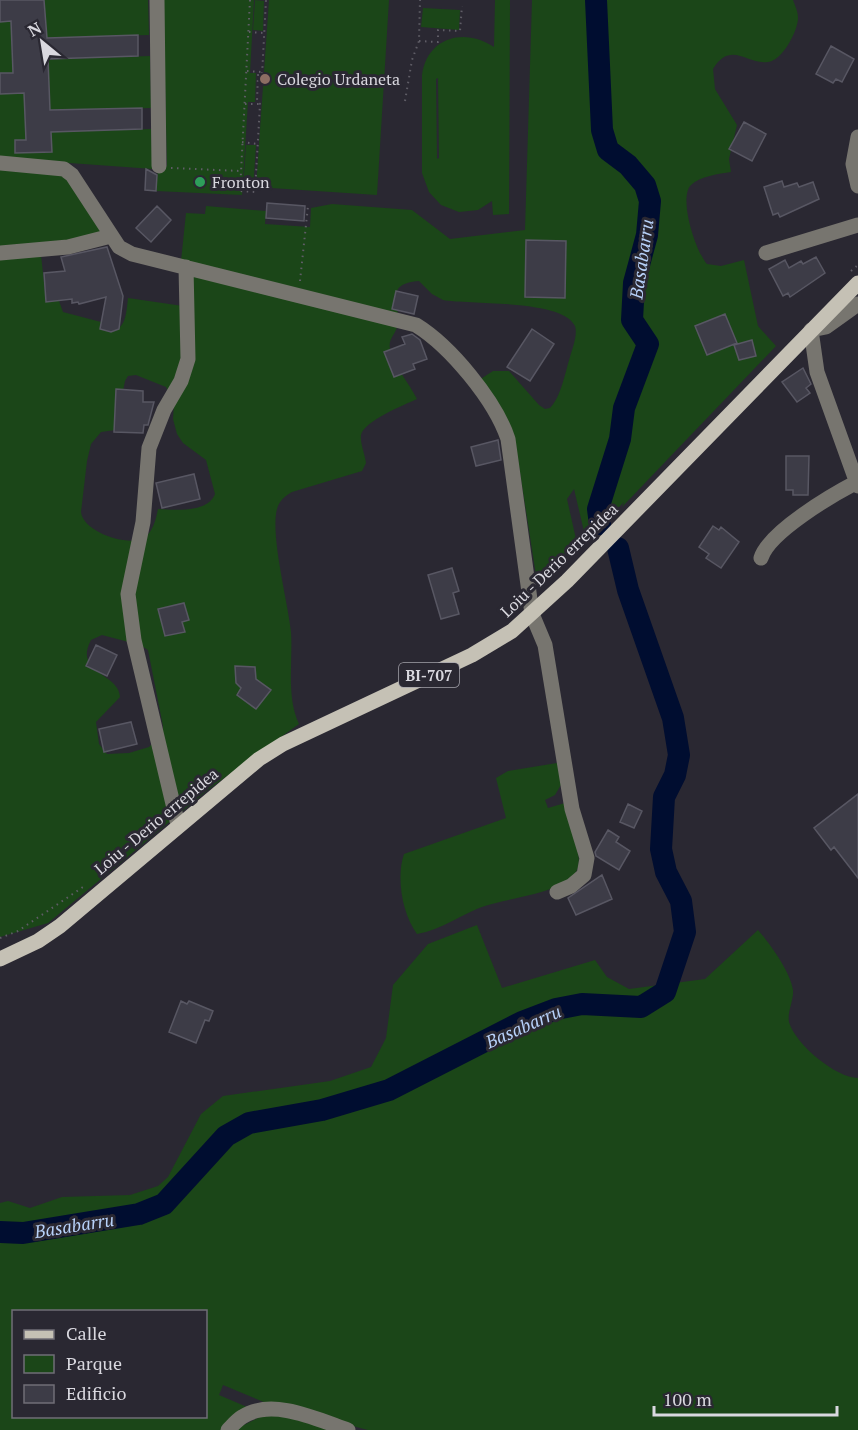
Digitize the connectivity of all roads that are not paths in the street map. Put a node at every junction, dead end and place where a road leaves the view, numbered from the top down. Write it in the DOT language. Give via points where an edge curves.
graph roads {
  1 [pos="157,0"];
  2 [pos="858,137"];
  3 [pos="0,163"];
  4 [pos="160,167"];
  5 [pos="858,186"];
  6 [pos="858,225"];
  7 [pos="111,236"];
  8 [pos="0,253"];
  9 [pos="766,253"];
  10 [pos="186,267"];
  11 [pos="851,281"];
  12 [pos="858,304"];
  13 [pos="811,330"];
  14 [pos="857,484"];
  15 [pos="761,558"];
  16 [pos="532,614"];
  17 [pos="178,825"];
  18 [pos="557,892"];
  19 [pos="0,959"];
  20 [pos="228,1430"];
  21 [pos="348,1430"];
  1 -- 4 [label="street"];
  2 -- 5 [label="street" via="853,164"];
  3 -- 7 [label="street" via="64,169 72,175"];
  6 -- 9 [label="street"];
  7 -- 8 [label="street" via="68,247"];
  7 -- 10 [label="street" via="132,255"];
  10 -- 16 [label="street" via="416,325 429,333 496,412 508,439"];
  10 -- 17 [label="street" via="188,359 149,448 143,522 128,594 134,640"];
  11 -- 13 [label="main road, Loiu - Derio errepidea / BI-707"];
  12 -- 13 [label="street" via="826,327"];
  13 -- 14 [label="street" via="817,372"];
  13 -- 16 [label="main road, Loiu - Derio errepidea / BI-707"];
  14 -- 15 [label="street" via="799,518 764,548"];
  16 -- 17 [label="main road, Loiu - Derio errepidea / BI-707" via="472,655 283,744"];
  16 -- 18 [label="street" via="544,645 572,809 587,858 584,875"];
  17 -- 19 [label="main road, Loiu - Derio errepidea / BI-707" via="60,926"];
  20 -- 21 [label="street" via="243,1416 267,1409 299,1414"];
}
